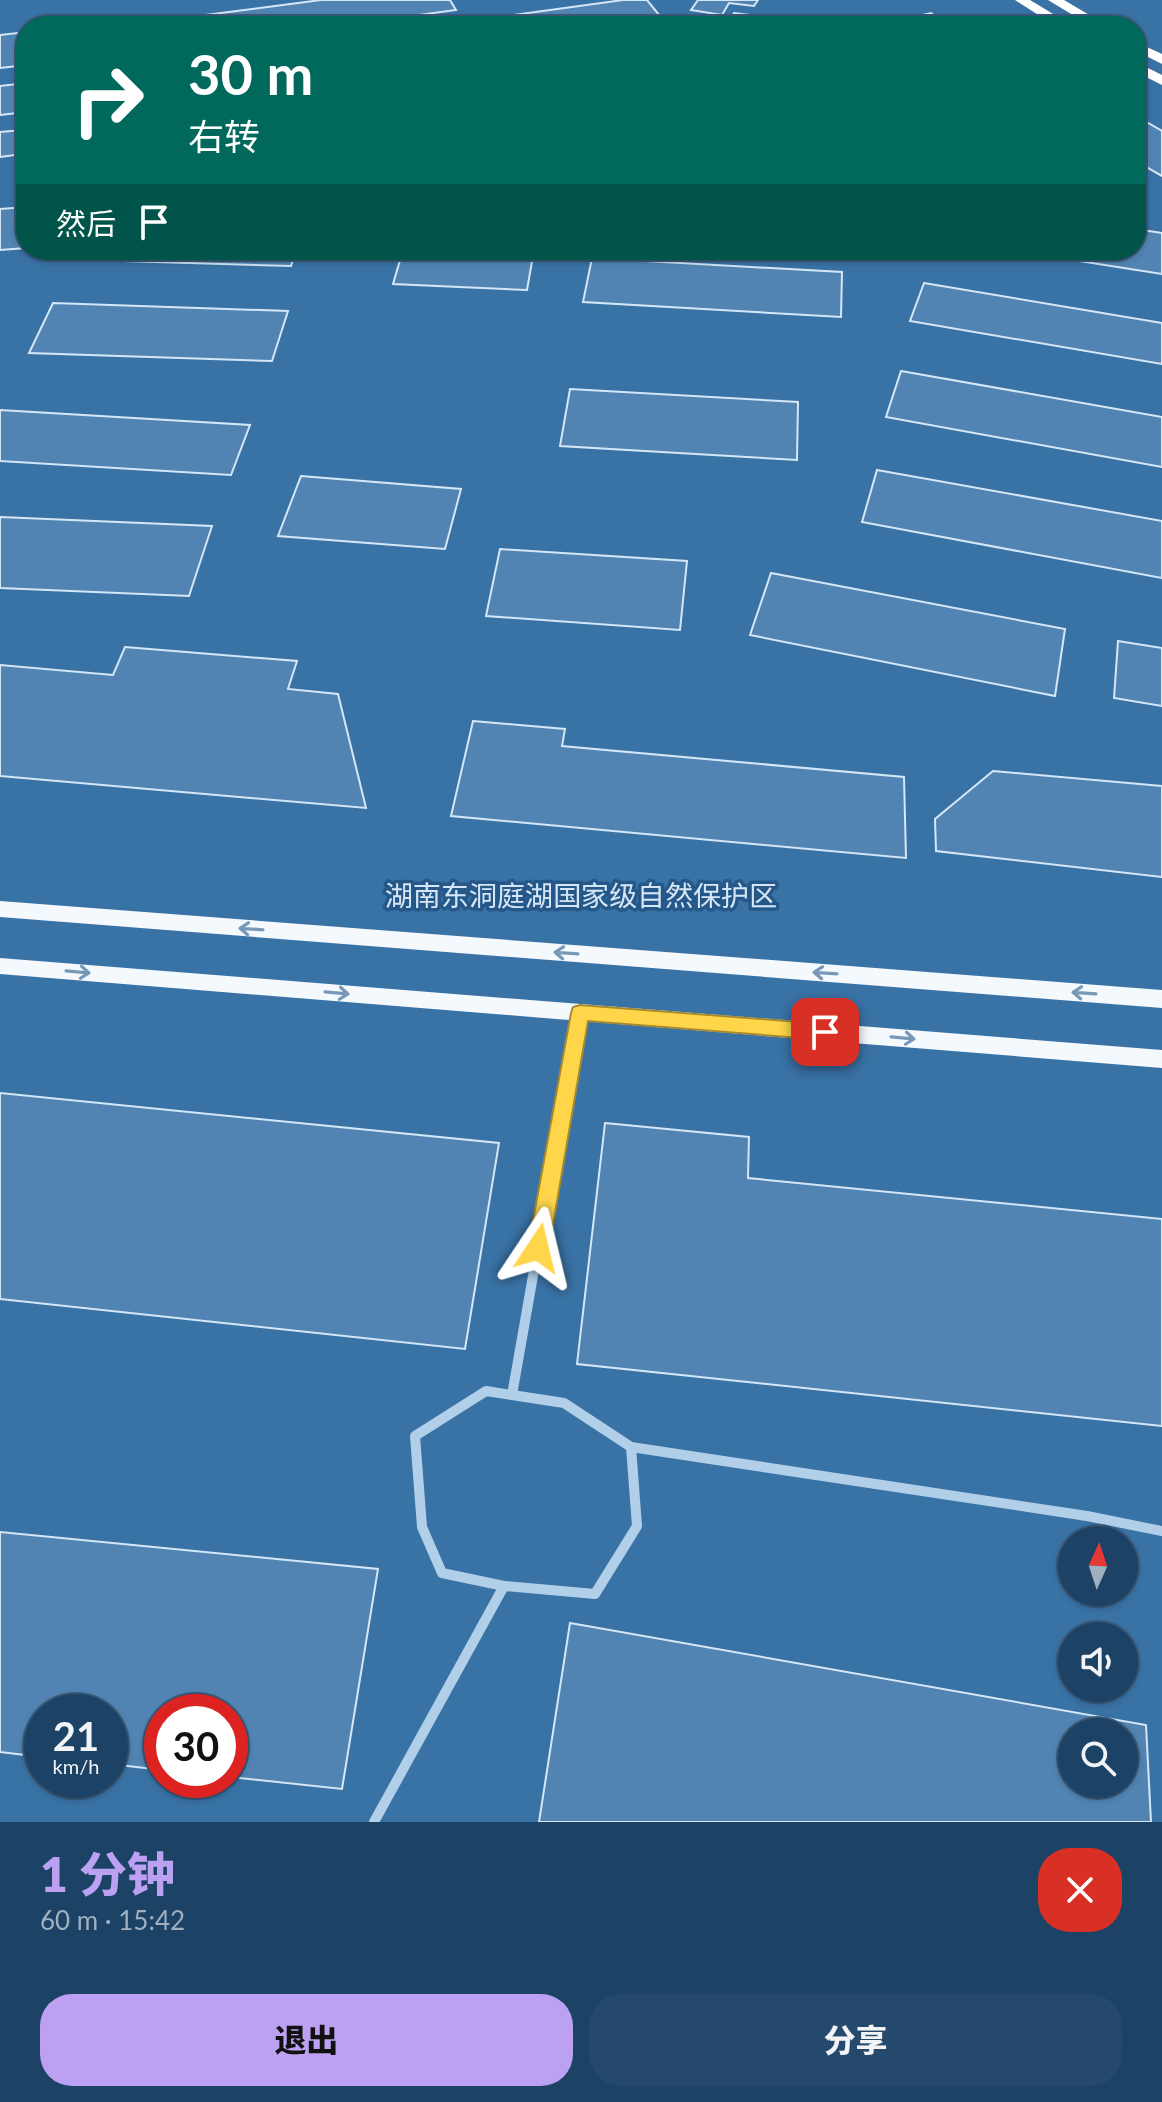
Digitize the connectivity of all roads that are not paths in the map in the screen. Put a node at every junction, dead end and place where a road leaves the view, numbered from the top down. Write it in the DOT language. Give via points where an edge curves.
graph roads {
  1 [pos="1021,0"];
  2 [pos="1054,0"];
  3 [pos="1049,16"];
  4 [pos="1083,16"];
  5 [pos="0,909"];
  6 [pos="0,966"];
  7 [pos="1162,999"];
  8 [pos="580,1013"];
  9 [pos="1162,1059"];
  10 [pos="512,1395"];
  11 [pos="631,1447"];
  12 [pos="1162,1531"];
  13 [pos="504,1586"];
  14 [pos="374,1822"];
  1 -- 3 [label="highway"];
  2 -- 4 [label="highway"];
  7 -- 5 [label="main road, one-way"];
  6 -- 8 [label="main road, one-way"];
  8 -- 9 [label="main road, one-way"];
  8 -- 10 [label="street"];
  10 -- 11 [label="street" via="564,1403"];
  10 -- 13 [label="street" via="486,1391 415,1436 422,1527 442,1573"];
  11 -- 12 [label="street"];
  11 -- 13 [label="street" via="637,1526 595,1594"];
  13 -- 14 [label="street"];
}
